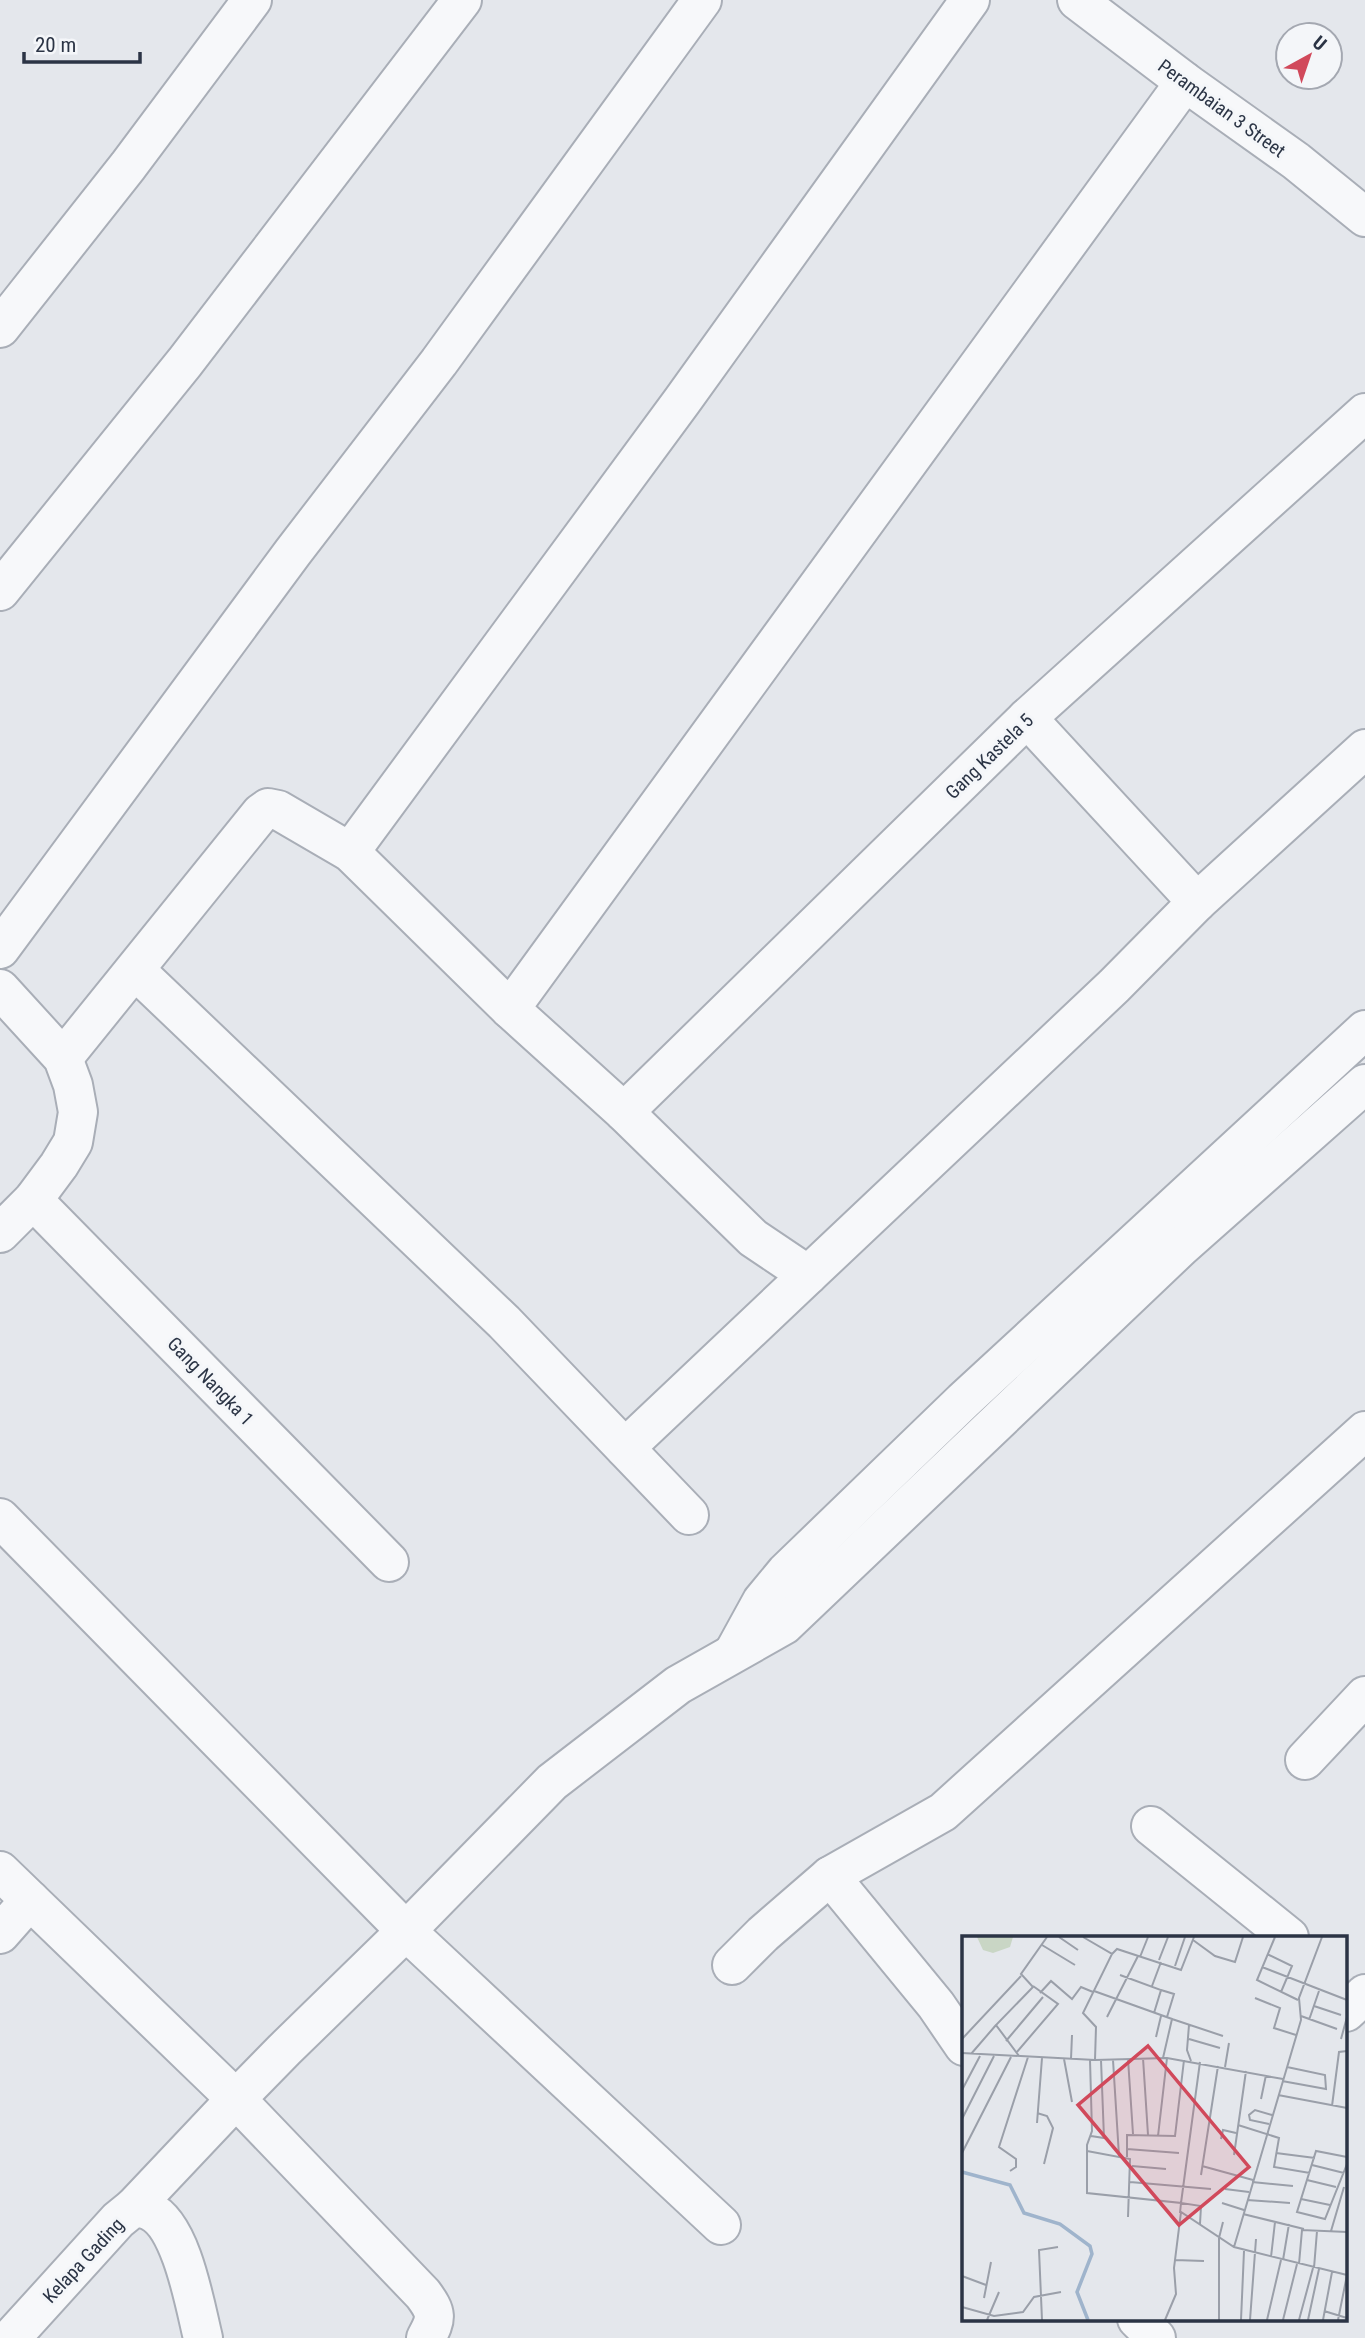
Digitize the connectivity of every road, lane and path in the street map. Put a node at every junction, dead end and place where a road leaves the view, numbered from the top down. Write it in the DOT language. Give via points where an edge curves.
graph roads {
  1 [pos="252,0"];
  2 [pos="462,0"];
  3 [pos="702,0"];
  4 [pos="970,0"];
  5 [pos="1077,0"];
  6 [pos="1185,82"];
  7 [pos="1365,217"];
  8 [pos="0,328"];
  9 [pos="1365,413"];
  10 [pos="0,591"];
  11 [pos="1027,718"];
  12 [pos="1365,749"];
  13 [pos="350,852"];
  14 [pos="1197,902"];
  15 [pos="0,948"];
  16 [pos="135,970"];
  17 [pos="0,989"];
  18 [pos="510,1009"];
  19 [pos="1365,1030"];
  20 [pos="63,1058"];
  21 [pos="1365,1084"];
  22 [pos="624,1112"];
  23 [pos="33,1200"];
  24 [pos="0,1233"];
  25 [pos="1169,1233"];
  26 [pos="808,1275"];
  27 [pos="1365,1432"];
  28 [pos="625,1448"];
  29 [pos="689,1515"];
  30 [pos="0,1518"];
  31 [pos="389,1562"];
  32 [pos="1365,1696"];
  33 [pos="1305,1760"];
  34 [pos="1151,1826"];
  35 [pos="0,1871"];
  36 [pos="830,1876"];
  37 [pos="30,1900"];
  38 [pos="407,1931"];
  39 [pos="0,1934"];
  40 [pos="1288,1936"];
  41 [pos="732,1965"];
  42 [pos="962,2043"];
  43 [pos="236,2099"];
  44 [pos="134,2207"];
  45 [pos="722,2225"];
  46 [pos="1138,2320"];
  47 [pos="11,2338"];
  48 [pos="203,2338"];
  49 [pos="426,2338"];
  50 [pos="1156,2338"];
  1 -- 8 [label="street"];
  2 -- 10 [label="street" via="185,362"];
  3 -- 15 [label="street" via="439,362"];
  4 -- 13 [label="street"];
  5 -- 6 [label="street, Perambaian 3 Street"];
  6 -- 7 [label="street, Perambaian 3 Street"];
  6 -- 18 [label="street"];
  9 -- 11 [label="street, Gang Kastela 5"];
  11 -- 14 [label="street"];
  11 -- 22 [label="street, Gang Kastela 5"];
  12 -- 14 [label="street"];
  13 -- 16 [label="street" via="268,808"];
  13 -- 18 [label="street"];
  14 -- 26 [label="street"];
  16 -- 20 [label="street"];
  16 -- 28 [label="street" via="504,1322"];
  17 -- 20 [label="street"];
  18 -- 22 [label="street"];
  19 -- 25 [label="street"];
  20 -- 23 [label="street" via="78,1112 73,1142"];
  21 -- 25 [label="street"];
  22 -- 26 [label="street" via="753,1238"];
  23 -- 24 [label="street"];
  23 -- 31 [label="street, Gang Nangka 1"];
  25 -- 38 [label="street" via="813,1599 783,1625 678,1685 552,1782"];
  26 -- 28 [label="street"];
  27 -- 36 [label="street" via="943,1812"];
  28 -- 29 [label="street"];
  30 -- 38 [label="street"];
  32 -- 33 [label="street"];
  34 -- 40 [label="street"];
  35 -- 37 [label="street"];
  36 -- 41 [label="street"];
  36 -- 42 [label="street"];
  37 -- 39 [label="street"];
  37 -- 43 [label="street"];
  38 -- 43 [label="street"];
  38 -- 45 [label="street"];
  43 -- 44 [label="street"];
  43 -- 49 [label="street" via="423,2294 433,2308 435,2323"];
  44 -- 47 [label="street, Kelapa Gading"];
  44 -- 48 [label="street, Kelapa Gading" via="152,2212 167,2225 185,2264"];
  46 -- 50 [label="street"];
}
